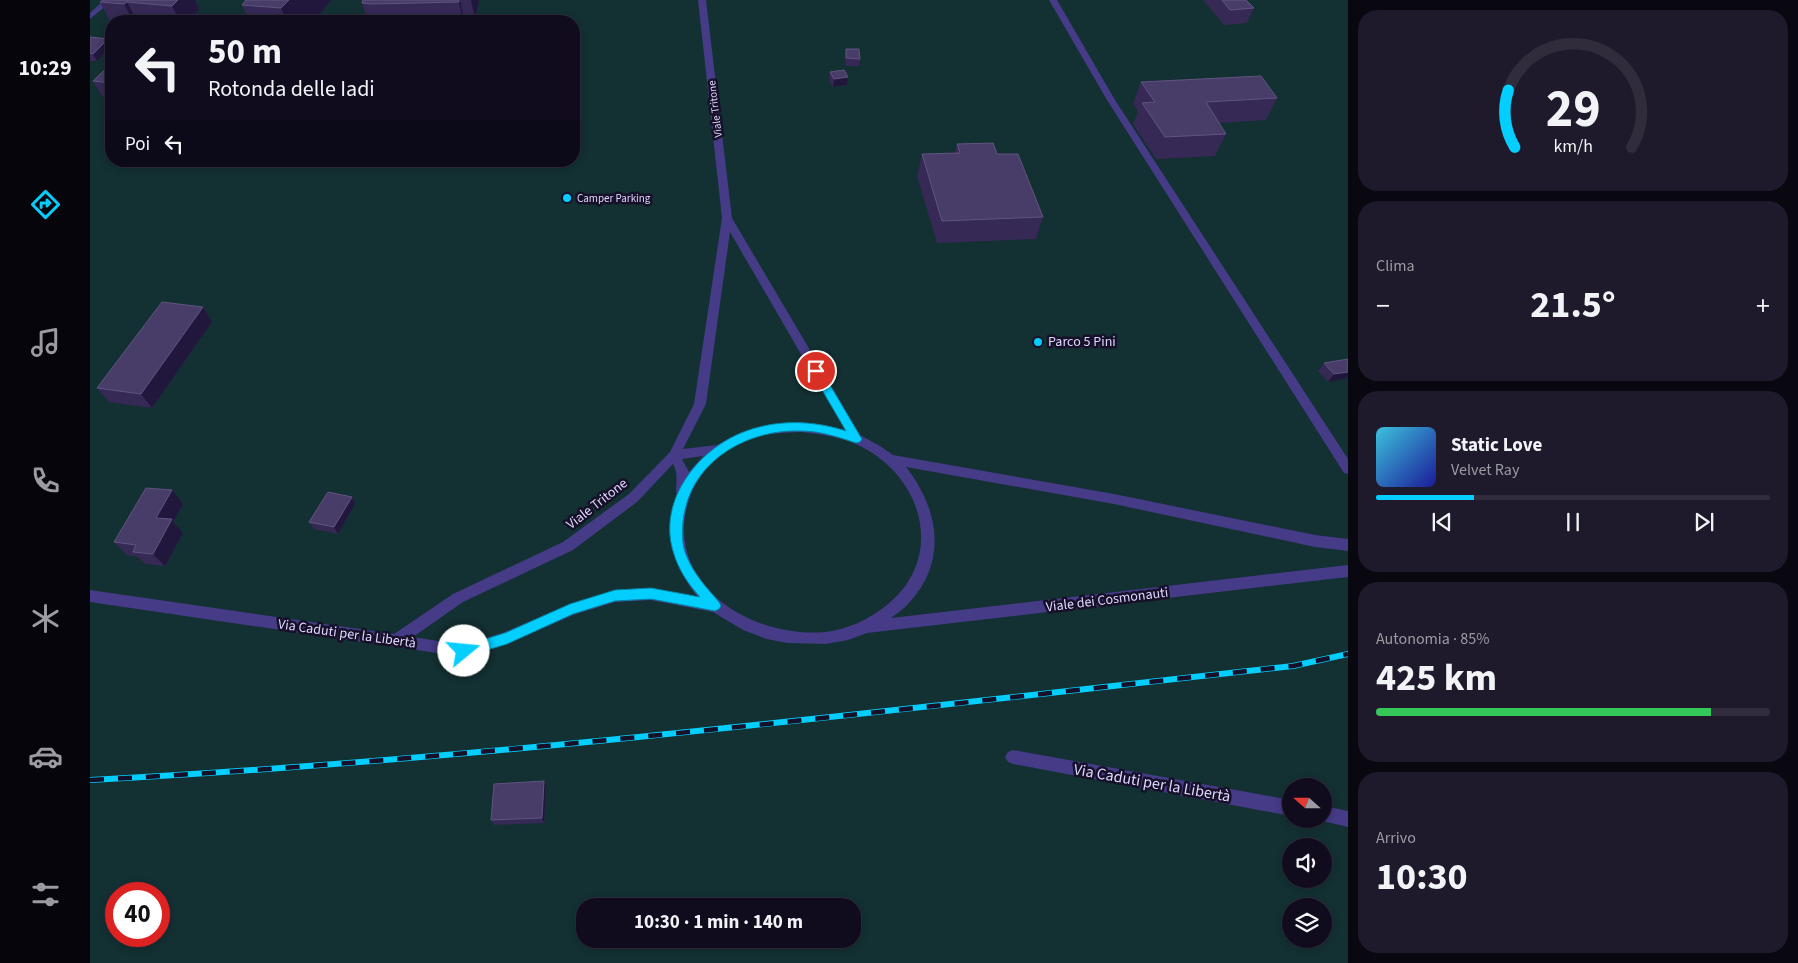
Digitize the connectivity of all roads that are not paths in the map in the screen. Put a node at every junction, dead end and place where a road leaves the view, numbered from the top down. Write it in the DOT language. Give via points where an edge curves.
graph roads {
  1 [pos="108,0"];
  2 [pos="702,0"];
  3 [pos="1053,0"];
  4 [pos="90,16"];
  5 [pos="727,218"];
  6 [pos="856,439"];
  7 [pos="721,448"];
  8 [pos="674,455"];
  9 [pos="891,460"];
  10 [pos="1348,469"];
  11 [pos="682,495"];
  12 [pos="1348,545"];
  13 [pos="1348,572"];
  14 [pos="90,596"];
  15 [pos="715,606"];
  16 [pos="866,628"];
  17 [pos="395,642"];
  18 [pos="1013,757"];
  19 [pos="1282,806"];
  20 [pos="1332,816"];
  21 [pos="1348,819"];
  1 -- 4 [label="street"];
  2 -- 5 [label="street, Viale Tritone"];
  3 -- 10 [label="street" via="1111,100"];
  5 -- 6 [label="street, Viale Tritone"];
  5 -- 8 [label="street, Viale Tritone" via="700,404"];
  6 -- 7 [label="street" via="800,426 745,436"];
  6 -- 9 [label="street"];
  7 -- 8 [label="street"];
  7 -- 11 [label="street" via="698,469"];
  8 -- 11 [label="street" via="684,474"];
  8 -- 17 [label="street, Viale Tritone" via="633,498 568,546 458,598"];
  9 -- 12 [label="street"];
  9 -- 16 [label="street" via="913,486 926,516 929,548 919,580 897,607"];
  11 -- 15 [label="street" via="676,522 679,550 691,578"];
  13 -- 16 [label="street, Viale dei Cosmonauti"];
  14 -- 17 [label="street, Via Caduti per la Libertà"];
  15 -- 16 [label="street" via="748,626 787,638 828,638"];
  15 -- 17 [label="street, Via Caduti per la Libertà" via="651,594 615,596 570,610 507,638 464,651"];
  18 -- 19 [label="street, Via Caduti per la Libertà"];
  20 -- 21 [label="street"];
}
